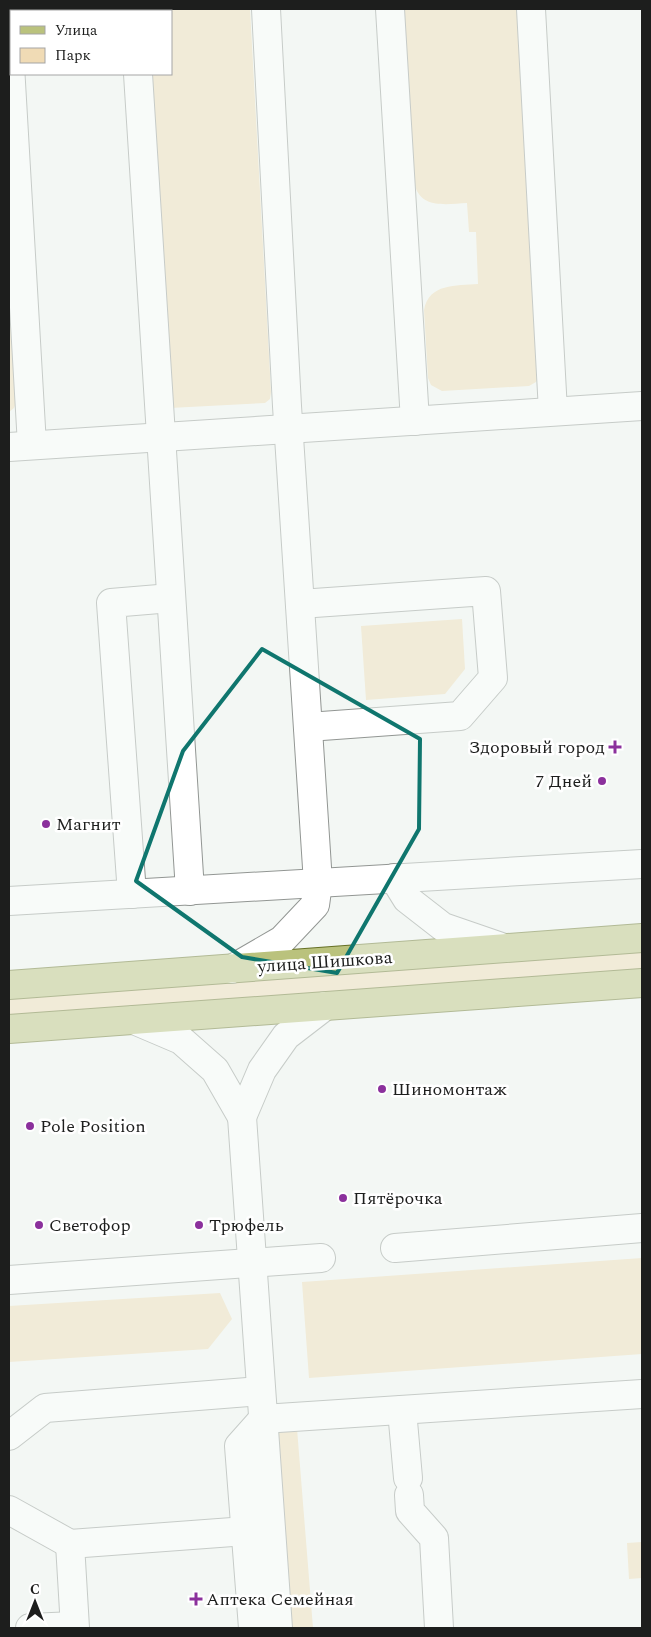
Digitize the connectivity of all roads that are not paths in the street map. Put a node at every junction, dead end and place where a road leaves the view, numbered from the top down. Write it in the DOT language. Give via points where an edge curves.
graph roads {
  1 [pos="266,9"];
  2 [pos="390,9"];
  3 [pos="531,9"];
  4 [pos="9,48"];
  5 [pos="138,75"];
  6 [pos="642,406"];
  7 [pos="554,411"];
  8 [pos="415,422"];
  9 [pos="289,430"];
  10 [pos="160,437"];
  11 [pos="20,446"];
  12 [pos="171,598"];
  13 [pos="300,604"];
  14 [pos="308,726"];
  15 [pos="642,864"];
  16 [pos="394,878"];
  17 [pos="318,883"];
  18 [pos="190,891"];
  19 [pos="132,894"];
  20 [pos="9,901"];
  21 [pos="642,938"];
  22 [pos="504,948"];
  23 [pos="232,969"];
  24 [pos="642,983"];
  25 [pos="9,985"];
  26 [pos="325,1006"];
  27 [pos="134,1020"];
  28 [pos="9,1029"];
  29 [pos="242,1116"];
  30 [pos="642,1228"];
  31 [pos="395,1248"];
  32 [pos="321,1258"];
  33 [pos="252,1264"];
  34 [pos="9,1280"];
  35 [pos="261,1392"];
  36 [pos="642,1394"];
  37 [pos="402,1410"];
  38 [pos="263,1419"];
  39 [pos="9,1436"];
  40 [pos="9,1510"];
  41 [pos="246,1531"];
  42 [pos="70,1544"];
  43 [pos="75,1627"];
  44 [pos="30,1628"];
  45 [pos="253,1628"];
  46 [pos="278,1628"];
  47 [pos="438,1628"];
  1 -- 9 [label="street"];
  2 -- 8 [label="street"];
  3 -- 7 [label="street"];
  4 -- 11 [label="street"];
  5 -- 10 [label="street"];
  6 -- 7 [label="street"];
  7 -- 8 [label="street"];
  8 -- 9 [label="street"];
  9 -- 10 [label="street"];
  9 -- 13 [label="street"];
  10 -- 11 [label="street"];
  10 -- 12 [label="street"];
  12 -- 18 [label="street"];
  12 -- 19 [label="street" via="111,602"];
  13 -- 14 [label="street"];
  13 -- 14 [label="street" via="486,592 493,678 460,716"];
  14 -- 17 [label="street"];
  15 -- 16 [label="street"];
  16 -- 17 [label="street"];
  16 -- 22 [label="street" via="407,899 443,927"];
  17 -- 18 [label="street"];
  17 -- 23 [label="street" via="315,905 282,940"];
  18 -- 19 [label="street"];
  19 -- 20 [label="street"];
  21 -- 22 [label="main road, улица Шишкова"];
  22 -- 23 [label="main road, улица Шишкова"];
  23 -- 25 [label="main road, улица Шишкова"];
  24 -- 26 [label="main road"];
  26 -- 27 [label="main road"];
  26 -- 29 [label="street" via="286,1036 262,1070"];
  27 -- 28 [label="main road"];
  27 -- 29 [label="street" via="181,1040 216,1070"];
  29 -- 33 [label="street"];
  30 -- 31 [label="street"];
  32 -- 33 [label="street"];
  33 -- 34 [label="street"];
  33 -- 35 [label="street"];
  35 -- 38 [label="street"];
  35 -- 39 [label="street" via="45,1408"];
  36 -- 37 [label="street"];
  37 -- 38 [label="street"];
  37 -- 47 [label="street" via="410,1511 434,1538"];
  38 -- 41 [label="street" via="239,1446"];
  38 -- 46 [label="street"];
  40 -- 42 [label="street"];
  41 -- 42 [label="street"];
  41 -- 45 [label="street"];
  42 -- 43 [label="street"];
  43 -- 44 [label="street"];
}
